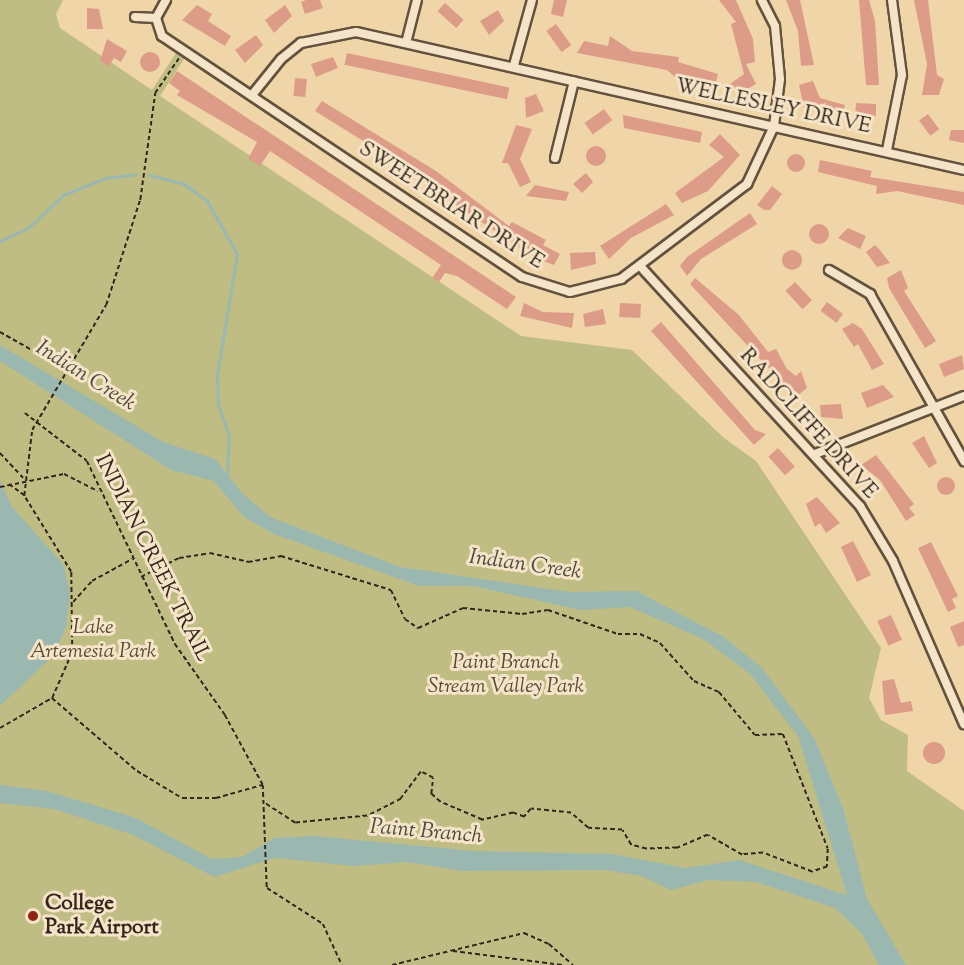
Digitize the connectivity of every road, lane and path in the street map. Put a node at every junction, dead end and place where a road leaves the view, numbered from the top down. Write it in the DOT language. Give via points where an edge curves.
graph roads {
  1 [pos="166,0"];
  2 [pos="417,0"];
  3 [pos="532,0"];
  4 [pos="762,0"];
  5 [pos="892,0"];
  6 [pos="135,17"];
  7 [pos="156,18"];
  8 [pos="406,43"];
  9 [pos="184,50"];
  10 [pos="514,65"];
  11 [pos="574,81"];
  12 [pos="252,95"];
  13 [pos="774,126"];
  14 [pos="887,150"];
  15 [pos="555,158"];
  16 [pos="964,170"];
  17 [pos="640,266"];
  18 [pos="830,270"];
  19 [pos="0,332"];
  20 [pos="71,363"];
  21 [pos="964,396"];
  22 [pos="934,408"];
  23 [pos="25,413"];
  24 [pos="35,422"];
  25 [pos="0,453"];
  26 [pos="815,454"];
  27 [pos="964,461"];
  28 [pos="24,479"];
  29 [pos="8,484"];
  30 [pos="0,487"];
  31 [pos="99,492"];
  32 [pos="24,496"];
  33 [pos="133,559"];
  34 [pos="141,577"];
  35 [pos="72,603"];
  36 [pos="52,698"];
  37 [pos="964,724"];
  38 [pos="0,728"];
  39 [pos="263,785"];
  40 [pos="266,804"];
  41 [pos="452,950"];
  42 [pos="342,965"];
  43 [pos="392,965"];
  44 [pos="562,965"];
  45 [pos="573,965"];
  1 -- 7 [label="street"];
  2 -- 8 [label="street"];
  3 -- 10 [label="street"];
  4 -- 13 [label="street, SWEETBRIAR DRIVE" via="779,43"];
  5 -- 14 [label="street" via="902,75"];
  6 -- 7 [label="street"];
  7 -- 9 [label="street, SWEETBRIAR DRIVE" via="162,36"];
  8 -- 10 [label="street, WELLESLEY DRIVE"];
  8 -- 12 [label="street, WELLESLEY DRIVE" via="356,32 311,39 281,59"];
  9 -- 12 [label="street, SWEETBRIAR DRIVE"];
  9 -- 20 [label="path" via="153,102 140,200 116,277"];
  10 -- 11 [label="street, WELLESLEY DRIVE"];
  11 -- 13 [label="street, WELLESLEY DRIVE"];
  11 -- 15 [label="street"];
  12 -- 17 [label="street, SWEETBRIAR DRIVE" via="537,285 570,292 594,290"];
  13 -- 14 [label="street, WELLESLEY DRIVE"];
  13 -- 17 [label="street, SWEETBRIAR DRIVE" via="753,175 738,195"];
  14 -- 16 [label="street, WELLESLEY DRIVE"];
  17 -- 26 [label="street, RADCLIFFE DRIVE"];
  18 -- 22 [label="street" via="870,294"];
  19 -- 20 [label="path" via="37,353"];
  20 -- 24 [label="path"];
  21 -- 22 [label="street"];
  22 -- 26 [label="street"];
  22 -- 27 [label="street"];
  23 -- 24 [label="path, INDIAN CREEK TRAIL"];
  24 -- 28 [label="path"];
  24 -- 31 [label="path, INDIAN CREEK TRAIL" via="82,454"];
  25 -- 28 [label="path"];
  26 -- 37 [label="street, RADCLIFFE DRIVE" via="873,524"];
  28 -- 29 [label="path"];
  28 -- 31 [label="path" via="64,474"];
  28 -- 32 [label="path"];
  29 -- 30 [label="path"];
  29 -- 32 [label="path"];
  31 -- 33 [label="path, INDIAN CREEK TRAIL"];
  32 -- 35 [label="path" via="66,560"];
  33 -- 34 [label="path, INDIAN CREEK TRAIL"];
  33 -- 35 [label="path" via="92,581"];
  34 -- 39 [label="path, INDIAN CREEK TRAIL" via="179,651 225,715"];
  34 -- 40 [label="path" via="179,558 210,553 248,562 281,556 304,558 319,571 368,579 391,590 405,619 418,628 463,608 548,610 618,634 640,634 660,643 694,681 718,692 755,735 783,734 828,849 827,867 812,872 764,854 742,855 708,835 677,848 646,849 631,845 622,830 588,828 571,813 531,809 524,817 513,813 482,820 440,802 431,794 434,778 421,772 401,799 368,816 295,823"];
  35 -- 36 [label="path" via="72,652"];
  36 -- 38 [label="path"];
  36 -- 39 [label="path" via="129,765 182,798 216,798"];
  39 -- 40 [label="path, INDIAN CREEK TRAIL"];
  40 -- 42 [label="path, INDIAN CREEK TRAIL" via="262,869 277,899 327,929"];
  41 -- 43 [label="path"];
  41 -- 44 [label="path"];
  41 -- 45 [label="path" via="524,933 541,938"];
}
